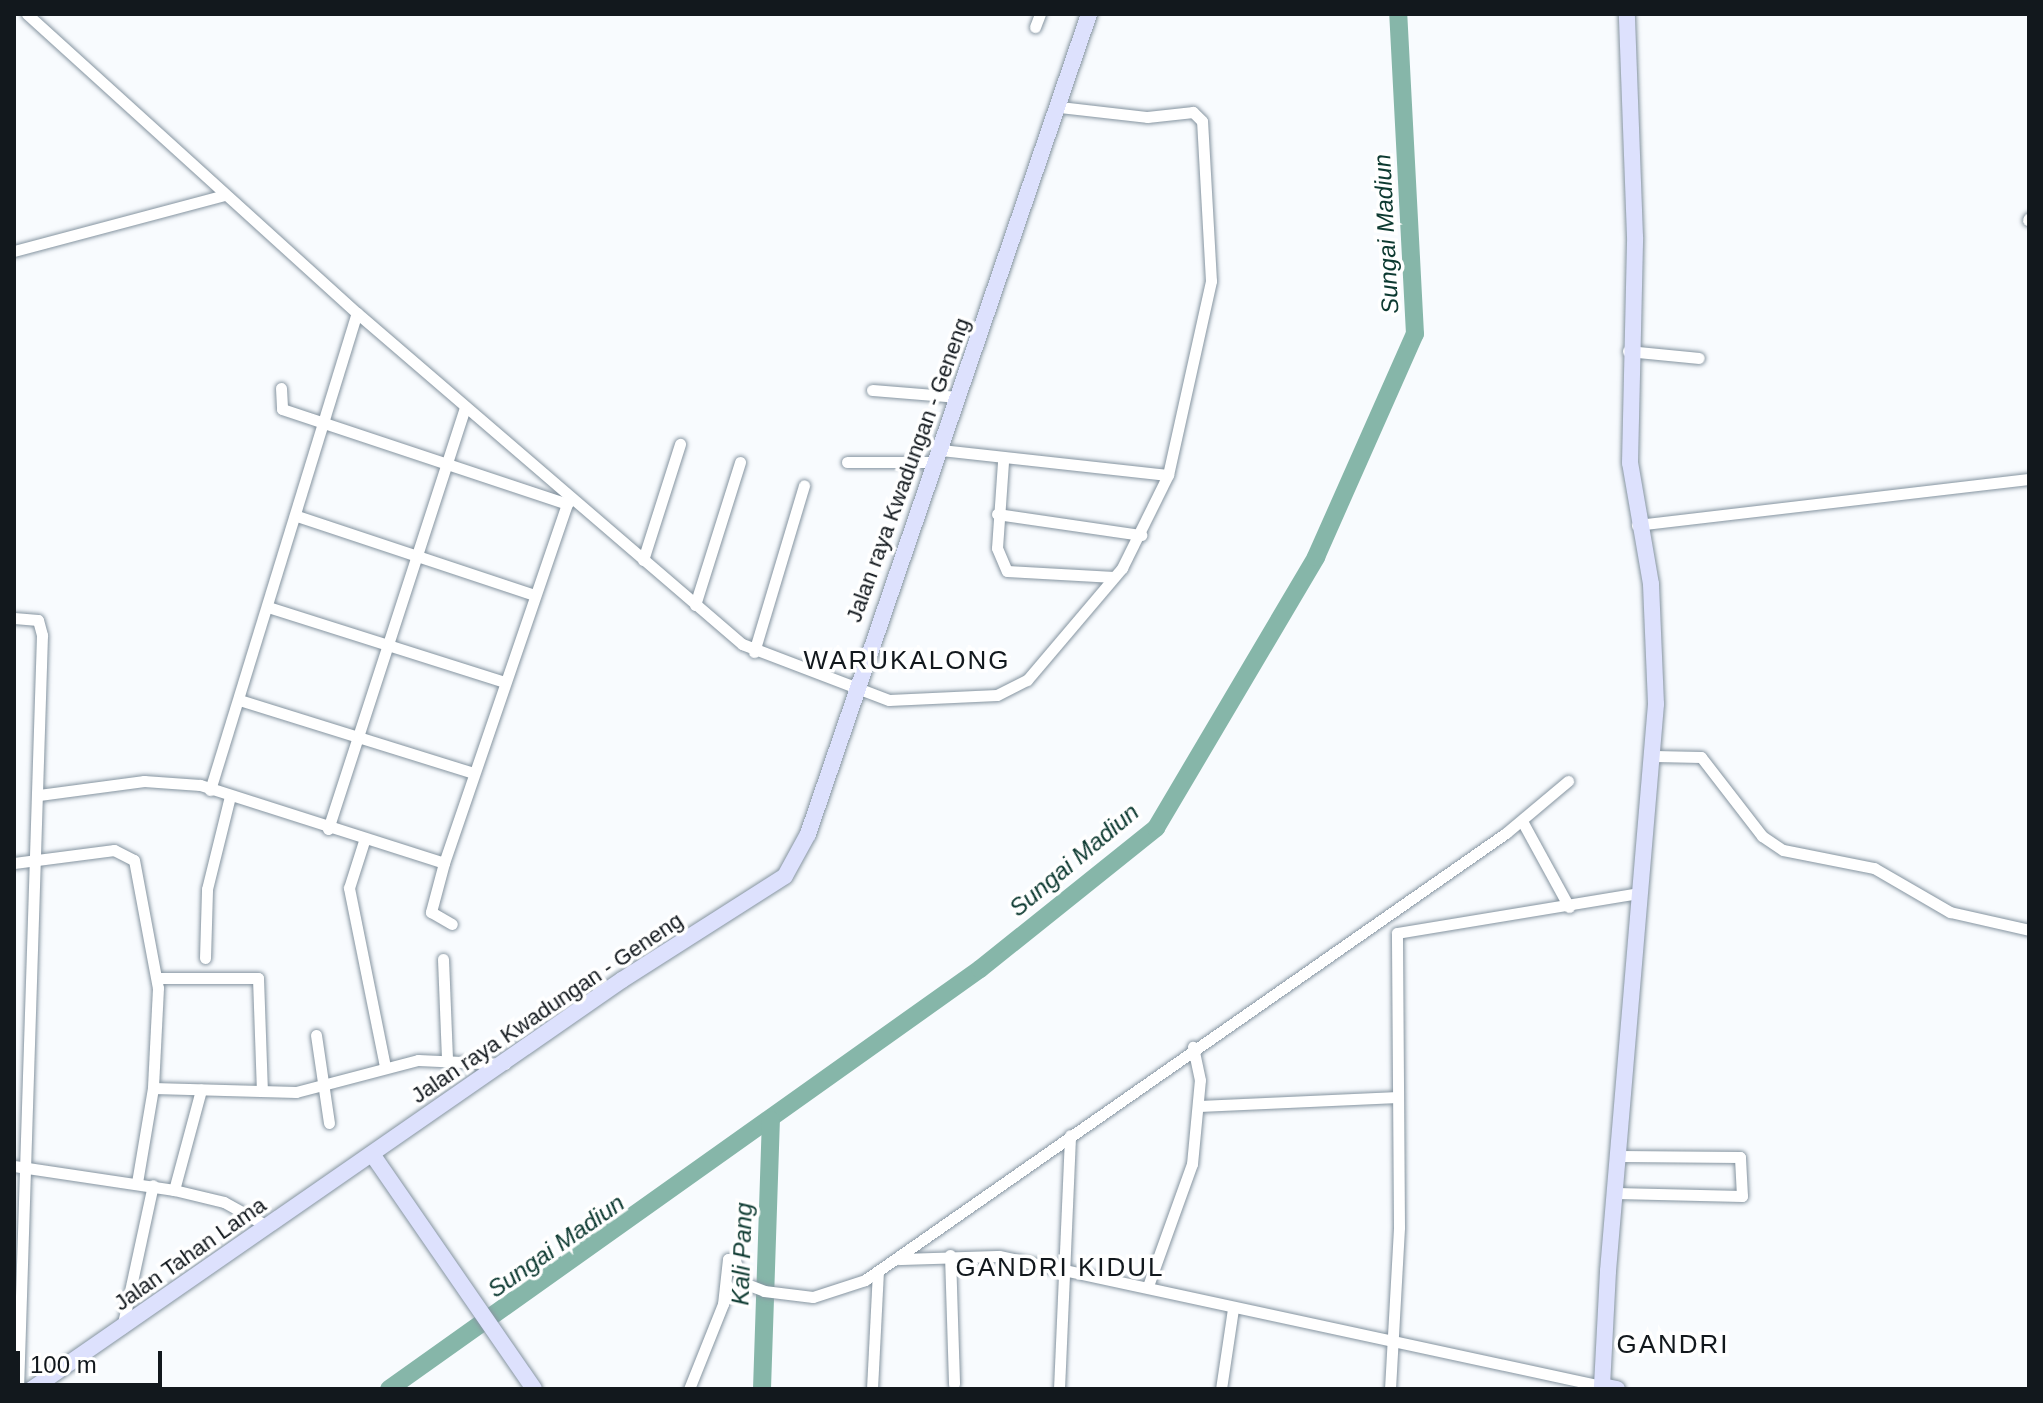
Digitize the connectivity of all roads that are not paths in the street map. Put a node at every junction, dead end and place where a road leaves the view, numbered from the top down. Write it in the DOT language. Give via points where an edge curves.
graph roads {
  1 [pos="27,14"];
  2 [pos="1040,14"];
  3 [pos="1089,14"];
  4 [pos="1627,14"];
  5 [pos="1035,27"];
  6 [pos="1059,107"];
  7 [pos="225,195"];
  8 [pos="14,251"];
  9 [pos="357,313"];
  10 [pos="1627,351"];
  11 [pos="1699,358"];
  12 [pos="281,388"];
  13 [pos="872,390"];
  14 [pos="959,397"];
  15 [pos="465,408"];
  16 [pos="325,424"];
  17 [pos="680,444"];
  18 [pos="939,456"];
  19 [pos="740,462"];
  20 [pos="847,462"];
  21 [pos="1003,462"];
  22 [pos="446,465"];
  23 [pos="1168,475"];
  24 [pos="2029,479"];
  25 [pos="804,485"];
  26 [pos="569,501"];
  27 [pos="997,514"];
  28 [pos="297,516"];
  29 [pos="1637,525"];
  30 [pos="1141,535"];
  31 [pos="414,554"];
  32 [pos="643,560"];
  33 [pos="1114,577"];
  34 [pos="535,595"];
  35 [pos="695,605"];
  36 [pos="268,607"];
  37 [pos="14,618"];
  38 [pos="386,647"];
  39 [pos="754,652"];
  40 [pos="505,682"];
  41 [pos="852,688"];
  42 [pos="239,700"];
  43 [pos="358,737"];
  44 [pos="1654,756"];
  45 [pos="474,773"];
  46 [pos="1568,781"];
  47 [pos="210,790"];
  48 [pos="39,795"];
  49 [pos="230,796"];
  50 [pos="1522,821"];
  51 [pos="328,829"];
  52 [pos="364,841"];
  53 [pos="14,863"];
  54 [pos="38,863"];
  55 [pos="444,863"];
  56 [pos="1639,893"];
  57 [pos="1569,907"];
  58 [pos="452,924"];
  59 [pos="2029,930"];
  60 [pos="205,958"];
  61 [pos="443,959"];
  62 [pos="157,978"];
  63 [pos="316,1035"];
  64 [pos="1193,1047"];
  65 [pos="447,1059"];
  66 [pos="505,1064"];
  67 [pos="385,1067"];
  68 [pos="323,1087"];
  69 [pos="153,1088"];
  70 [pos="201,1090"];
  71 [pos="262,1091"];
  72 [pos="1398,1097"];
  73 [pos="1199,1106"];
  74 [pos="329,1123"];
  75 [pos="1070,1135"];
  76 [pos="372,1154"];
  77 [pos="1619,1156"];
  78 [pos="20,1168"];
  79 [pos="137,1183"];
  80 [pos="153,1185"];
  81 [pos="174,1190"];
  82 [pos="1616,1193"];
  83 [pos="267,1226"];
  84 [pos="950,1255"];
  85 [pos="899,1259"];
  86 [pos="1060,1268"];
  87 [pos="878,1272"];
  88 [pos="1148,1286"];
  89 [pos="1233,1309"];
  90 [pos="122,1328"];
  91 [pos="1393,1341"];
  92 [pos="954,1384"];
  93 [pos="1610,1387"];
  94 [pos="18,1389"];
  95 [pos="32,1389"];
  96 [pos="534,1389"];
  97 [pos="689,1389"];
  98 [pos="872,1389"];
  99 [pos="1059,1389"];
  100 [pos="1221,1389"];
  101 [pos="1390,1389"];
  1 -- 7 [label="street"];
  2 -- 5 [label="street"];
  3 -- 6 [label="main road, Jalan raya Kwadungan - Geneng"];
  4 -- 10 [label="main road" via="1633,68 1635,237"];
  6 -- 14 [label="main road, Jalan raya Kwadungan - Geneng"];
  6 -- 23 [label="street" via="1147,117 1193,112 1202,121 1211,281"];
  7 -- 8 [label="street"];
  7 -- 9 [label="street"];
  9 -- 15 [label="street"];
  9 -- 16 [label="street"];
  10 -- 11 [label="street"];
  10 -- 29 [label="main road"];
  12 -- 16 [label="street" via="282,409"];
  13 -- 14 [label="street"];
  14 -- 18 [label="main road, Jalan raya Kwadungan - Geneng"];
  15 -- 22 [label="street"];
  15 -- 26 [label="street"];
  16 -- 22 [label="street"];
  16 -- 28 [label="street"];
  17 -- 32 [label="street"];
  18 -- 20 [label="street"];
  18 -- 21 [label="street"];
  18 -- 41 [label="main road, Jalan raya Kwadungan - Geneng"];
  19 -- 35 [label="street"];
  21 -- 23 [label="street"];
  21 -- 27 [label="street"];
  22 -- 26 [label="street"];
  22 -- 31 [label="street"];
  23 -- 30 [label="street"];
  24 -- 29 [label="street"];
  25 -- 39 [label="street"];
  26 -- 32 [label="street"];
  26 -- 34 [label="street"];
  27 -- 30 [label="street" via="1082,521"];
  27 -- 33 [label="street" via="997,548 1007,571"];
  28 -- 31 [label="street"];
  28 -- 36 [label="street"];
  29 -- 44 [label="main road" via="1651,584"];
  30 -- 33 [label="street"];
  31 -- 34 [label="street"];
  31 -- 38 [label="street"];
  32 -- 35 [label="street"];
  33 -- 41 [label="street" via="1015,687 938,703"];
  34 -- 40 [label="street"];
  35 -- 39 [label="street"];
  36 -- 38 [label="street"];
  36 -- 42 [label="street"];
  37 -- 48 [label="street" via="41,625"];
  38 -- 40 [label="street"];
  38 -- 43 [label="street"];
  39 -- 41 [label="street"];
  40 -- 45 [label="street"];
  41 -- 66 [label="main road, Jalan raya Kwadungan - Geneng" via="808,834 785,876"];
  42 -- 43 [label="street"];
  42 -- 47 [label="street"];
  43 -- 45 [label="street"];
  43 -- 51 [label="street"];
  44 -- 56 [label="main road"];
  44 -- 59 [label="street" via="1701,757 1754,827 1783,850 1874,868 1950,912"];
  45 -- 55 [label="street"];
  46 -- 50 [label="street"];
  47 -- 48 [label="street" via="144,781"];
  47 -- 49 [label="street"];
  48 -- 54 [label="street"];
  49 -- 51 [label="street"];
  49 -- 60 [label="street" via="209,877"];
  50 -- 57 [label="street"];
  50 -- 64 [label="street"];
  51 -- 52 [label="street"];
  52 -- 55 [label="street"];
  52 -- 67 [label="street" via="349,888"];
  53 -- 54 [label="street"];
  54 -- 62 [label="street" via="130,853 143,884"];
  54 -- 78 [label="street"];
  55 -- 58 [label="street" via="431,912"];
  56 -- 57 [label="street"];
  56 -- 77 [label="main road"];
  57 -- 72 [label="street" via="1397,933"];
  61 -- 65 [label="street"];
  62 -- 69 [label="street"];
  62 -- 71 [label="street" via="258,978"];
  63 -- 68 [label="street"];
  64 -- 73 [label="street"];
  64 -- 75 [label="street"];
  65 -- 66 [label="street"];
  65 -- 67 [label="street"];
  66 -- 76 [label="main road, Jalan raya Kwadungan - Geneng"];
  67 -- 68 [label="street"];
  68 -- 71 [label="street"];
  68 -- 74 [label="street"];
  69 -- 70 [label="street"];
  69 -- 79 [label="street"];
  70 -- 71 [label="street"];
  70 -- 81 [label="street"];
  72 -- 73 [label="street"];
  72 -- 91 [label="street"];
  73 -- 88 [label="street" via="1192,1164"];
  75 -- 85 [label="street"];
  75 -- 86 [label="street"];
  76 -- 83 [label="main road, Jalan Tahan Lama"];
  76 -- 96 [label="main road"];
  77 -- 82 [label="main road"];
  77 -- 82 [label="street" via="1740,1157 1742,1196 1730,1201"];
  78 -- 79 [label="street"];
  78 -- 94 [label="street"];
  79 -- 80 [label="street"];
  80 -- 81 [label="street"];
  80 -- 90 [label="street"];
  81 -- 83 [label="street" via="224,1202"];
  82 -- 93 [label="main road"];
  83 -- 90 [label="main road, Jalan Tahan Lama"];
  84 -- 85 [label="street"];
  84 -- 86 [label="street"];
  84 -- 92 [label="street"];
  85 -- 87 [label="street"];
  86 -- 88 [label="street"];
  86 -- 99 [label="street"];
  87 -- 97 [label="street" via="813,1297 750,1289 728,1259 723,1304"];
  87 -- 98 [label="street"];
  88 -- 89 [label="street"];
  89 -- 91 [label="street"];
  89 -- 100 [label="street"];
  90 -- 95 [label="main road, Jalan Tahan Lama"];
  91 -- 93 [label="street"];
  91 -- 101 [label="street"];
}
